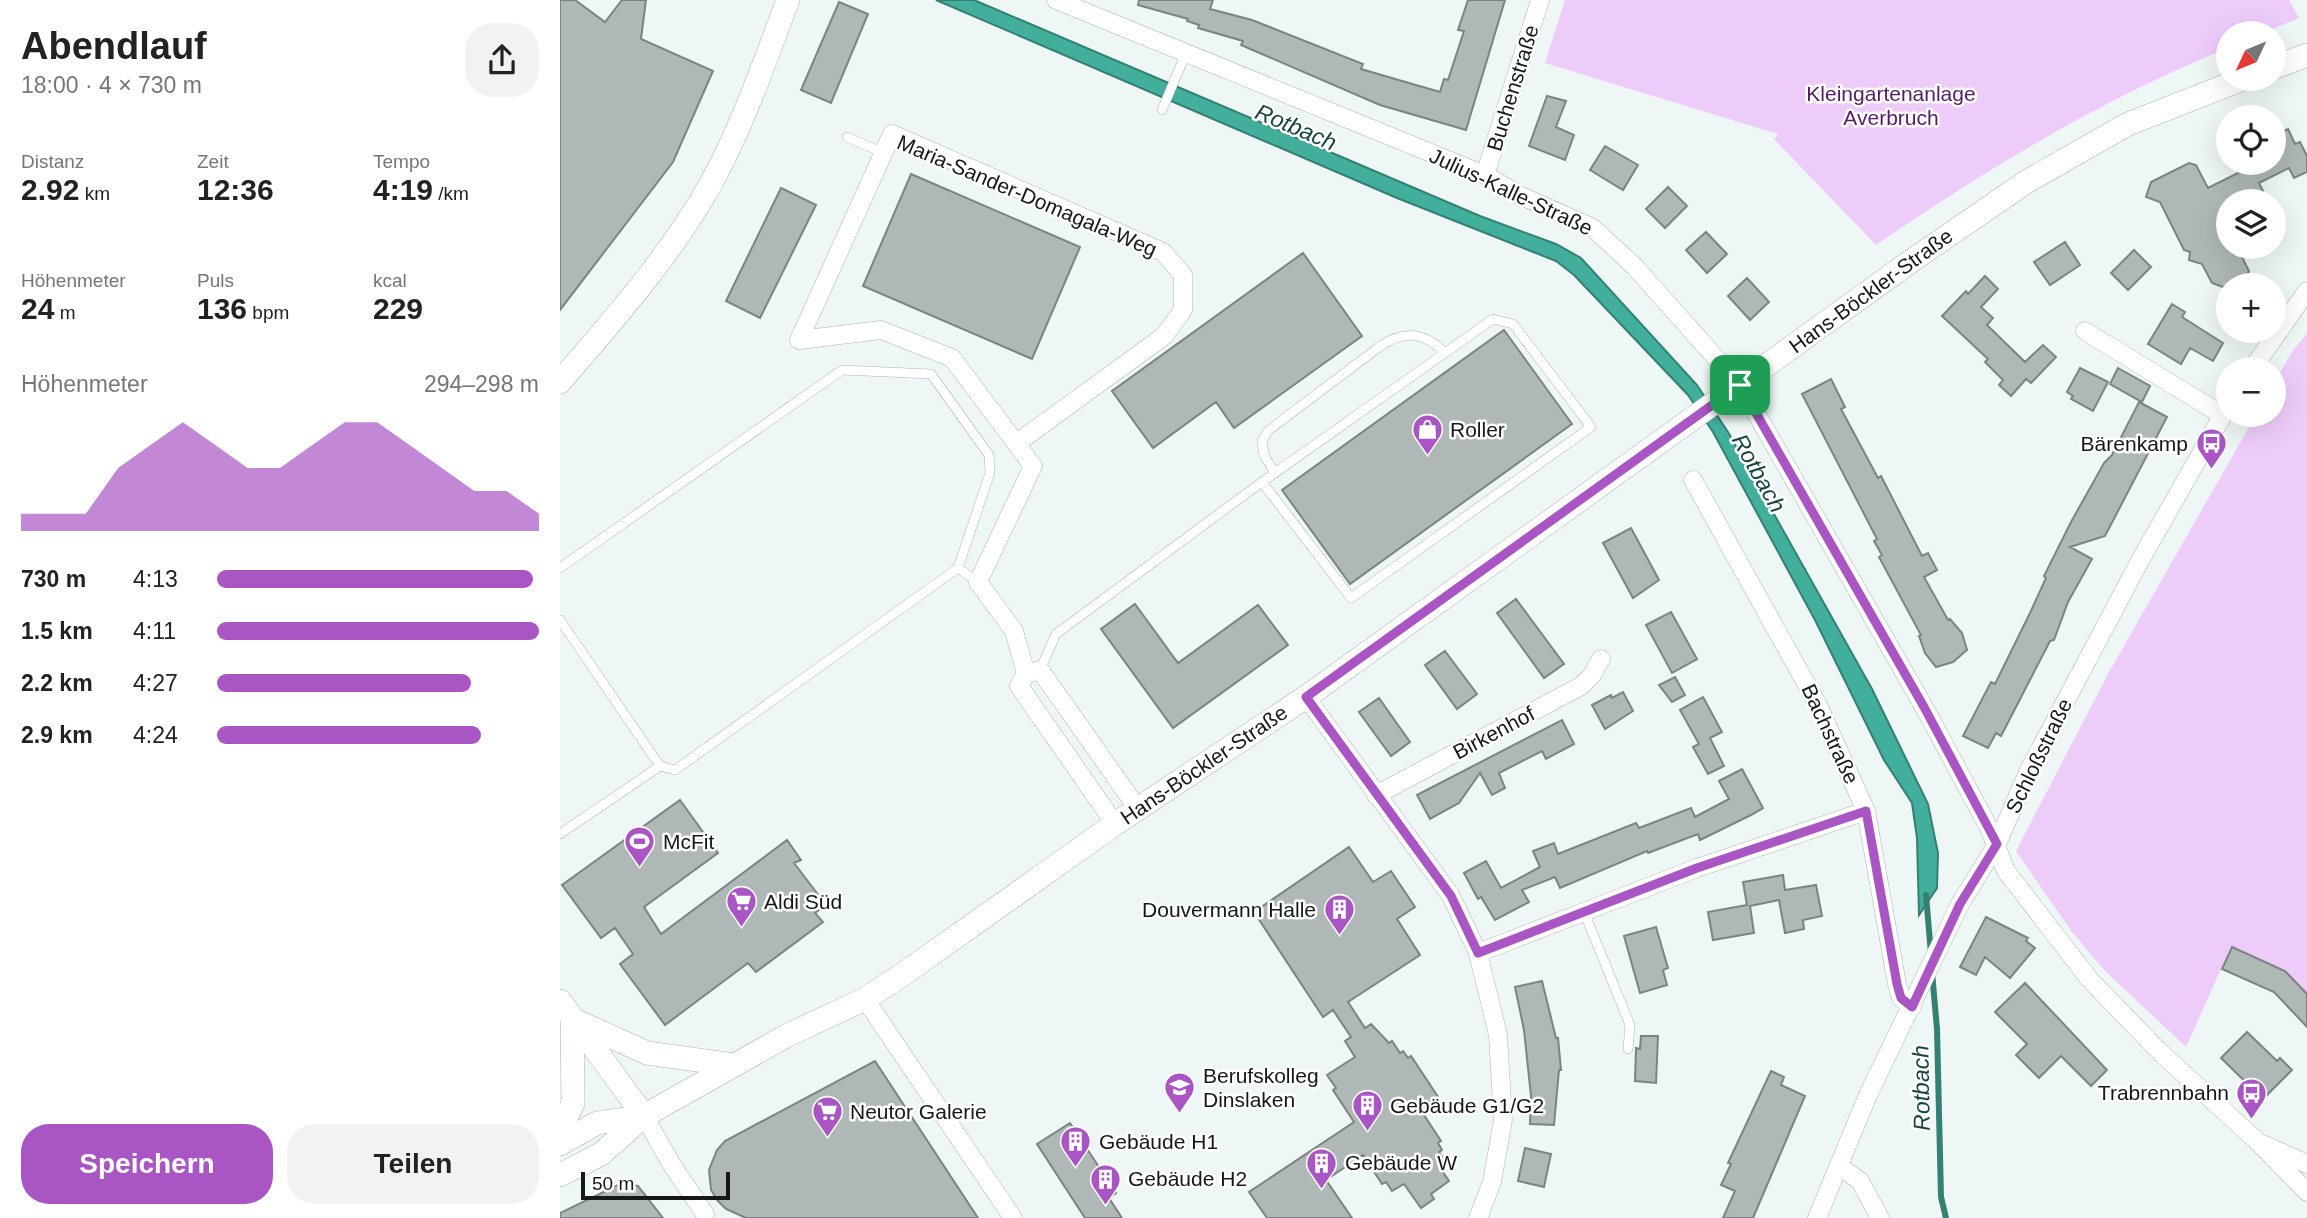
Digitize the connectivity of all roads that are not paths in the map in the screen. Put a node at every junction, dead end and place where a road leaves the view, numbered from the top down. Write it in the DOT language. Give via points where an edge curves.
graph roads {
  1 [pos="788,0"];
  2 [pos="1056,0"];
  3 [pos="1541,0"];
  4 [pos="1186,54"];
  5 [pos="2307,55"];
  6 [pos="2286,63"];
  7 [pos="2216,90"];
  8 [pos="1162,110"];
  9 [pos="848,137"];
  10 [pos="884,153"];
  11 [pos="1485,175"];
  12 [pos="2307,291"];
  13 [pos="2085,331"];
  14 [pos="1445,353"];
  15 [pos="2260,357"];
  16 [pos="560,382"];
  17 [pos="1740,385"];
  18 [pos="2216,406"];
  19 [pos="2216,427"];
  20 [pos="1017,443"];
  21 [pos="1275,473"];
  22 [pos="1693,480"];
  23 [pos="1262,482"];
  24 [pos="560,568"];
  25 [pos="958,568"];
  26 [pos="978,582"];
  27 [pos="560,620"];
  28 [pos="1601,659"];
  29 [pos="1028,677"];
  30 [pos="1306,697"];
  31 [pos="660,766"];
  32 [pos="1376,795"];
  33 [pos="1138,809"];
  34 [pos="1866,811"];
  35 [pos="1115,824"];
  36 [pos="560,834"];
  37 [pos="1997,844"];
  38 [pos="1584,912"];
  39 [pos="1478,953"];
  40 [pos="865,999"];
  41 [pos="1912,1007"];
  42 [pos="566,1010"];
  43 [pos="1628,1049"];
  44 [pos="734,1065"];
  45 [pos="644,1116"];
  46 [pos="560,1131"];
  47 [pos="2259,1143"];
  48 [pos="560,1144"];
  49 [pos="2307,1164"];
  50 [pos="1840,1167"];
  51 [pos="560,1175"];
  52 [pos="2307,1192"];
  53 [pos="704,1216"];
  54 [pos="1013,1218"];
  55 [pos="1478,1218"];
  56 [pos="1817,1218"];
  57 [pos="1880,1218"];
  1 -- 16 [label="main road" via="744,115 710,186 672,247"];
  2 -- 4 [label="street, Julius-Kalle-Straße"];
  3 -- 11 [label="street, Buchenstraße"];
  4 -- 8 [label="lane"];
  4 -- 11 [label="street, Julius-Kalle-Straße"];
  5 -- 6 [label="main road"];
  7 -- 17 [label="main road, Hans-Böckler-Straße" via="2128,124 2026,182"];
  9 -- 10 [label="lane"];
  10 -- 20 [label="street, Maria-Sander-Domagala-Weg" via="794,340 881,330 952,358"];
  10 -- 20 [label="street, Maria-Sander-Domagala-Weg" via="892,134 1163,252 1183,275 1184,310 1164,336"];
  11 -- 17 [label="street, Julius-Kalle-Straße" via="1593,228 1634,266"];
  12 -- 15 [label="street"];
  13 -- 18 [label="street, Schloßstraße"];
  14 -- 21 [label="lane"];
  14 -- 21 [label="lane" via="1421,335 1405,334 1378,347 1269,430 1262,441"];
  14 -- 23 [label="lane" via="1493,319 1513,324 1591,427 1351,598"];
  17 -- 30 [label="main road, Hans-Böckler-Straße"];
  17 -- 37 [label="street, Julius-Kalle-Straße"];
  19 -- 37 [label="street, Schloßstraße" via="2029,769"];
  20 -- 26 [label="street, Maria-Sander-Domagala-Weg" via="1033,466"];
  21 -- 23 [label="lane"];
  22 -- 34 [label="street, Bachstraße" via="1818,705"];
  23 -- 29 [label="lane" via="1056,634"];
  24 -- 25 [label="lane" via="842,370 931,374 989,454 990,473"];
  25 -- 26 [label="lane"];
  25 -- 31 [label="lane" via="675,770"];
  26 -- 29 [label="street" via="1014,631"];
  27 -- 31 [label="lane"];
  28 -- 32 [label="street, Birkenhof" via="1581,686"];
  29 -- 33 [label="street"];
  29 -- 35 [label="street"];
  30 -- 32 [label="street"];
  30 -- 33 [label="main road, Hans-Böckler-Straße"];
  31 -- 36 [label="lane"];
  32 -- 39 [label="street" via="1451,896"];
  33 -- 35 [label="main road, Hans-Böckler-Straße"];
  34 -- 38 [label="street"];
  34 -- 41 [label="street, Bachstraße" via="1897,984 1901,998"];
  35 -- 40 [label="main road, Hans-Böckler-Straße"];
  37 -- 41 [label="street, Schloßstraße" via="1960,904"];
  37 -- 47 [label="street, Julius-Kalle-Straße" via="2006,871 2090,980"];
  38 -- 39 [label="street"];
  38 -- 43 [label="lane" via="1630,1025"];
  39 -- 55 [label="street" via="1498,1035 1503,1120 1492,1182"];
  40 -- 44 [label="main road, Hans-Böckler-Straße"];
  40 -- 54 [label="street"];
  41 -- 50 [label="street, Schloßstraße" via="1868,1095"];
  42 -- 44 [label="main road" via="647,1053"];
  42 -- 45 [label="main road"];
  42 -- 46 [label="main road" via="573,1103"];
  44 -- 45 [label="main road, Hans-Böckler-Straße"];
  45 -- 48 [label="main road, Hans-Böckler-Straße" via="597,1123"];
  45 -- 51 [label="main road, Hans-Böckler-Straße" via="601,1154"];
  45 -- 53 [label="street"];
  47 -- 49 [label="street"];
  47 -- 52 [label="street, Julius-Kalle-Straße"];
  50 -- 56 [label="street, Schloßstraße"];
  50 -- 57 [label="street" via="1860,1181"];
}
